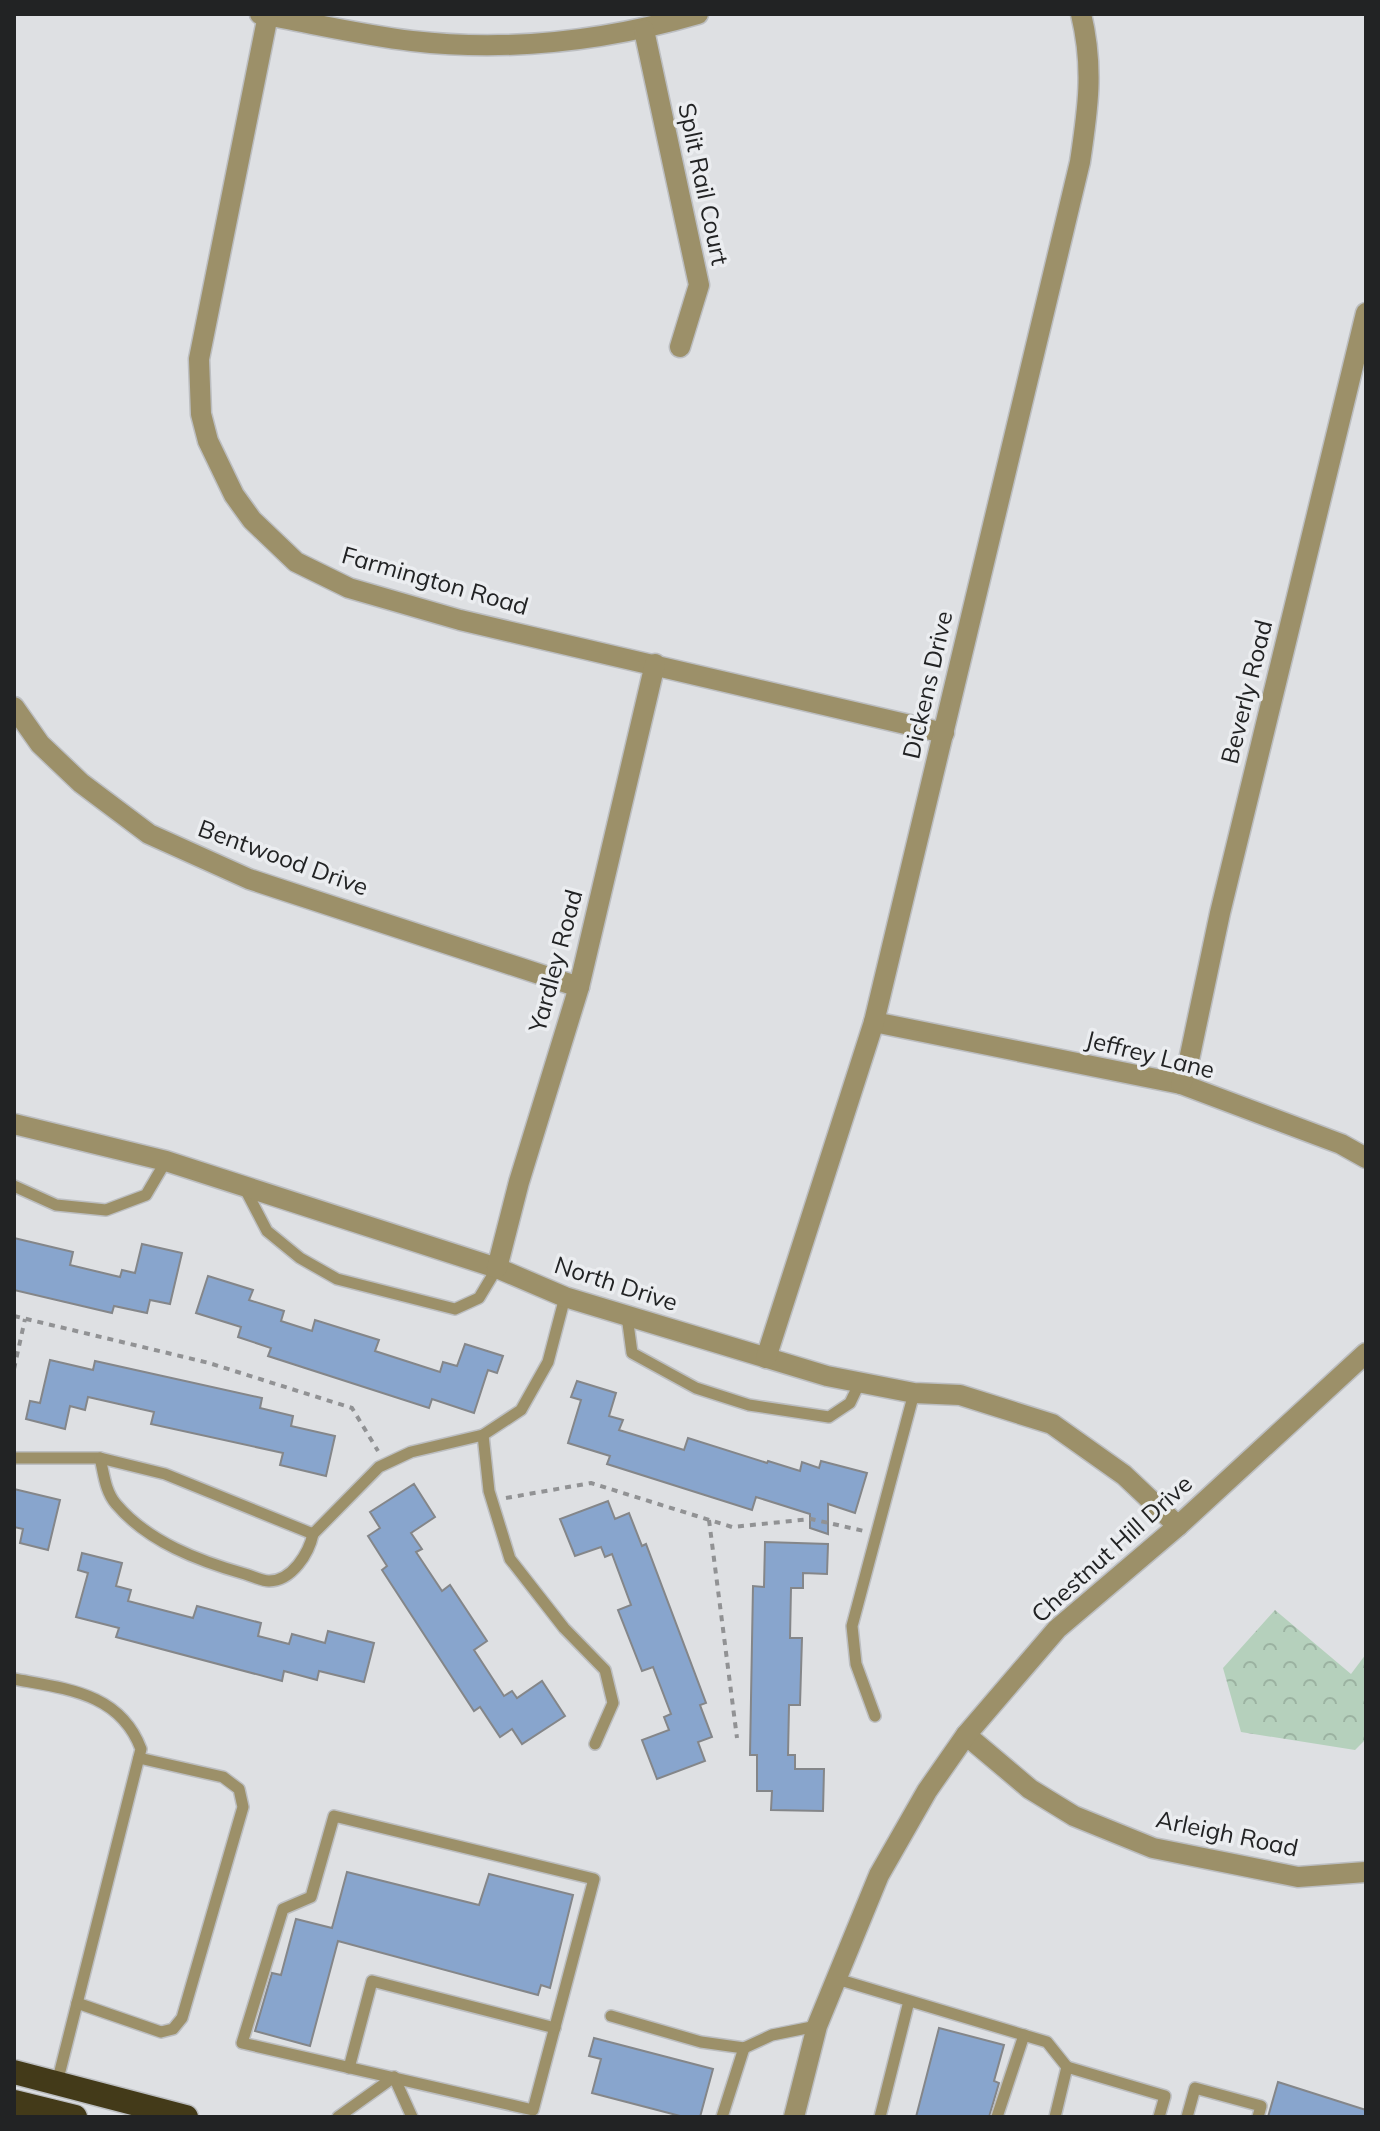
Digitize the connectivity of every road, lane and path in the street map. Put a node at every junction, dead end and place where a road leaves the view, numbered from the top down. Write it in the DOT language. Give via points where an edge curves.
graph roads {
  1 [pos="698,14"];
  2 [pos="1081,14"];
  3 [pos="264,15"];
  4 [pos="644,30"];
  5 [pos="1366,313"];
  6 [pos="680,347"];
  7 [pos="655,664"];
  8 [pos="14,707"];
  9 [pos="944,733"];
  10 [pos="579,987"];
  11 [pos="874,1022"];
  12 [pos="1181,1084"];
  13 [pos="14,1124"];
  14 [pos="1366,1158"];
  15 [pos="166,1161"];
  16 [pos="14,1186"];
  17 [pos="243,1186"];
  18 [pos="497,1268"];
  19 [pos="565,1297"];
  20 [pos="14,1316"];
  21 [pos="627,1316"];
  22 [pos="25,1319"];
  23 [pos="1366,1353"];
  24 [pos="766,1358"];
  25 [pos="14,1369"];
  26 [pos="860,1382"];
  27 [pos="914,1393"];
  28 [pos="483,1435"];
  29 [pos="14,1458"];
  30 [pos="100,1458"];
  31 [pos="385,1464"];
  32 [pos="492,1501"];
  33 [pos="709,1520"];
  34 [pos="1178,1526"];
  35 [pos="313,1534"];
  36 [pos="877,1534"];
  37 [pos="14,1679"];
  38 [pos="875,1716"];
  39 [pos="966,1735"];
  40 [pos="737,1738"];
  41 [pos="595,1744"];
  42 [pos="139,1758"];
  43 [pos="1366,1872"];
  44 [pos="837,1979"];
  45 [pos="909,2001"];
  46 [pos="77,2003"];
  47 [pos="611,2016"];
  48 [pos="817,2026"];
  49 [pos="555,2028"];
  50 [pos="1024,2035"];
  51 [pos="744,2048"];
  52 [pos="1067,2067"];
  53 [pos="349,2068"];
  54 [pos="14,2072"];
  55 [pos="394,2077"];
  56 [pos="57,2083"];
  57 [pos="14,2102"];
  58 [pos="75,2117"];
  59 [pos="186,2117"];
  60 [pos="338,2117"];
  61 [pos="412,2117"];
  62 [pos="722,2117"];
  63 [pos="794,2117"];
  64 [pos="880,2117"];
  65 [pos="997,2117"];
  66 [pos="1055,2117"];
  67 [pos="1159,2117"];
  68 [pos="1187,2117"];
  69 [pos="1258,2117"];
  1 -- 4 [label="street"];
  2 -- 9 [label="street, Dickens Drive" via="1089,46 1089,102 1080,162"];
  3 -- 4 [label="street" via="460,44 518,45"];
  3 -- 7 [label="street, Farmington Road" via="199,359 201,414 234,495 296,562 349,588 460,620"];
  4 -- 6 [label="street, Split Rail Court" via="699,285"];
  5 -- 12 [label="street, Beverly Road"];
  7 -- 9 [label="street, Farmington Road"];
  7 -- 10 [label="street, Yardley Road"];
  8 -- 10 [label="street, Bentwood Drive" via="40,744 71,774 149,834 249,879"];
  9 -- 11 [label="street, Dickens Drive"];
  10 -- 18 [label="street, Yardley Road"];
  11 -- 12 [label="street, Jeffrey Lane"];
  11 -- 24 [label="street, Dickens Drive"];
  12 -- 14 [label="street, Jeffrey Lane"];
  13 -- 15 [label="street, North Drive"];
  15 -- 16 [label="lane" via="146,1195 106,1210 56,1205"];
  15 -- 17 [label="street, North Drive"];
  17 -- 18 [label="street, North Drive"];
  17 -- 18 [label="lane" via="267,1231 337,1279 455,1309 479,1298"];
  18 -- 19 [label="street, North Drive"];
  19 -- 21 [label="street, North Drive"];
  19 -- 28 [label="lane" via="548,1362 521,1410"];
  20 -- 22 [label="path"];
  21 -- 24 [label="street, North Drive"];
  21 -- 26 [label="lane" via="632,1353 696,1388 749,1405 829,1417 850,1403"];
  22 -- 25 [label="path"];
  22 -- 31 [label="path" via="209,1363 352,1408"];
  23 -- 34 [label="street, Chestnut Hill Drive"];
  24 -- 26 [label="street, North Drive"];
  26 -- 27 [label="street, North Drive"];
  27 -- 34 [label="street, North Drive" via="960,1395 1052,1424 1124,1475"];
  27 -- 36 [label="lane"];
  28 -- 31 [label="lane" via="411,1452"];
  28 -- 32 [label="lane"];
  29 -- 30 [label="lane"];
  30 -- 35 [label="lane" via="165,1474"];
  30 -- 35 [label="lane" via="114,1503 173,1547 213,1565 269,1581 283,1577 301,1561"];
  31 -- 35 [label="lane"];
  32 -- 33 [label="path" via="591,1483"];
  32 -- 41 [label="lane" via="510,1559 605,1670 613,1703"];
  33 -- 36 [label="path" via="732,1527 811,1519"];
  33 -- 40 [label="path"];
  34 -- 39 [label="street, Chestnut Hill Drive" via="1057,1629"];
  36 -- 38 [label="lane" via="852,1626 856,1664"];
  37 -- 42 [label="lane" via="85,1694 122,1716 133,1729"];
  39 -- 43 [label="street, Arleigh Road" via="1030,1789 1063,1809 1153,1848 1298,1877"];
  39 -- 44 [label="street, Chestnut Hill Drive" via="879,1875"];
  42 -- 46 [label="lane"];
  42 -- 46 [label="lane" via="223,1777 239,1789 243,1807 182,2018 173,2029 161,2032"];
  44 -- 45 [label="lane"];
  44 -- 48 [label="street, Chestnut Hill Drive"];
  45 -- 50 [label="lane"];
  45 -- 64 [label="lane"];
  46 -- 56 [label="lane"];
  47 -- 51 [label="lane" via="701,2042"];
  48 -- 51 [label="lane" via="772,2035"];
  48 -- 63 [label="street, Chestnut Hill Drive"];
  49 -- 53 [label="lane" via="372,1981"];
  49 -- 53 [label="lane" via="594,1879 334,1816 311,1897 283,1909 242,2043"];
  49 -- 55 [label="lane" via="533,2110"];
  50 -- 52 [label="lane" via="1047,2042"];
  50 -- 65 [label="lane"];
  51 -- 62 [label="lane"];
  52 -- 66 [label="lane"];
  52 -- 67 [label="lane" via="1165,2096"];
  53 -- 55 [label="lane"];
  54 -- 56 [label="highway"];
  55 -- 60 [label="lane"];
  55 -- 61 [label="lane"];
  56 -- 59 [label="highway"];
  57 -- 58 [label="highway"];
  68 -- 69 [label="lane" via="1195,2088 1261,2106"];
}
